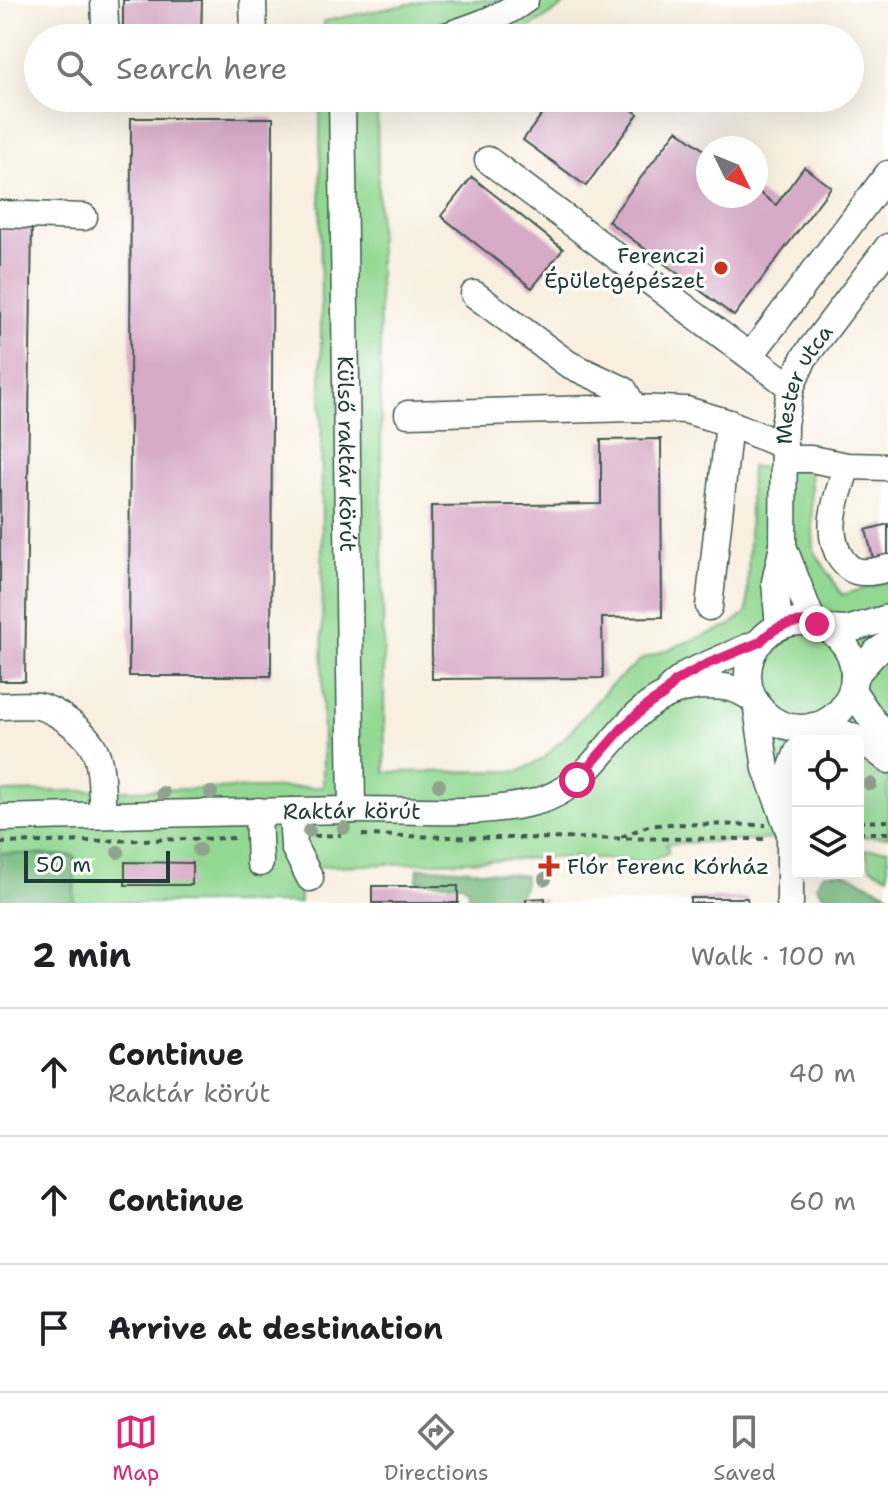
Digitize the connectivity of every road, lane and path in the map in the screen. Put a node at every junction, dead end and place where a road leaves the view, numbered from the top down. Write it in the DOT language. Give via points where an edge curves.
graph roads {
  1 [pos="104,0"];
  2 [pos="253,0"];
  3 [pos="525,0"];
  4 [pos="105,24"];
  5 [pos="254,24"];
  6 [pos="481,24"];
  7 [pos="342,112"];
  8 [pos="488,160"];
  9 [pos="888,174"];
  10 [pos="0,214"];
  11 [pos="84,217"];
  12 [pos="888,247"];
  13 [pos="474,294"];
  14 [pos="750,356"];
  15 [pos="791,387"];
  16 [pos="634,408"];
  17 [pos="408,414"];
  18 [pos="729,423"];
  19 [pos="784,452"];
  20 [pos="847,466"];
  21 [pos="888,467"];
  22 [pos="783,546"];
  23 [pos="888,568"];
  24 [pos="709,607"];
  25 [pos="888,618"];
  26 [pos="821,626"];
  27 [pos="770,635"];
  28 [pos="888,644"];
  29 [pos="853,683"];
  30 [pos="663,695"];
  31 [pos="756,702"];
  32 [pos="0,706"];
  33 [pos="808,734"];
  34 [pos="888,735"];
  35 [pos="888,760"];
  36 [pos="792,767"];
  37 [pos="352,810"];
  38 [pos="103,815"];
  39 [pos="0,818"];
  40 [pos="888,821"];
  41 [pos="864,822"];
  42 [pos="292,824"];
  43 [pos="789,831"];
  44 [pos="259,833"];
  45 [pos="864,833"];
  46 [pos="888,833"];
  47 [pos="619,838"];
  48 [pos="0,843"];
  49 [pos="310,878"];
  50 [pos="790,903"];
  1 -- 4 [label="street"];
  2 -- 5 [label="street"];
  3 -- 6 [label="street"];
  7 -- 37 [label="street, Külső raktár körút"];
  8 -- 14 [label="street"];
  9 -- 14 [label="street"];
  10 -- 11 [label="street"];
  12 -- 15 [label="street, Mester utca" via="804,358"];
  13 -- 16 [label="street" via="568,364 624,390"];
  14 -- 15 [label="street"];
  15 -- 19 [label="street, Mester utca"];
  16 -- 17 [label="street"];
  16 -- 18 [label="street" via="686,410"];
  18 -- 19 [label="street"];
  18 -- 24 [label="street"];
  19 -- 20 [label="street"];
  19 -- 22 [label="street, Mester utca"];
  20 -- 21 [label="street"];
  20 -- 23 [label="street" via="831,529 839,555 847,568 859,573"];
  22 -- 26 [label="street"];
  22 -- 27 [label="street"];
  25 -- 26 [label="street" via="847,630"];
  26 -- 27 [label="street" via="794,623"];
  26 -- 29 [label="street" via="847,648"];
  27 -- 30 [label="street, Raktár körút" via="688,673"];
  27 -- 31 [label="street" via="753,654 749,672"];
  28 -- 29 [label="street"];
  29 -- 33 [label="street" via="847,702"];
  29 -- 34 [label="street" via="873,721"];
  30 -- 31 [label="street" via="718,686 737,689"];
  30 -- 37 [label="street, Raktár körút" via="625,725 577,780 544,799 472,810"];
  31 -- 33 [label="street" via="778,722"];
  31 -- 43 [label="street" via="766,769"];
  32 -- 38 [label="street" via="39,706 83,734 96,753"];
  33 -- 35 [label="street" via="848,733"];
  36 -- 43 [label="street"];
  37 -- 42 [label="street, Raktár körút"];
  38 -- 39 [label="street, Raktár körút"];
  38 -- 44 [label="street, Raktár körút"];
  40 -- 41 [label="path"];
  42 -- 44 [label="street, Raktár körút"];
  42 -- 47 [label="path" via="355,834"];
  42 -- 49 [label="street" via="294,847"];
  43 -- 47 [label="path" via="766,840"];
  43 -- 47 [label="path" via="669,824"];
  43 -- 50 [label="street"];
  44 -- 48 [label="path"];
  45 -- 46 [label="path"];
}
